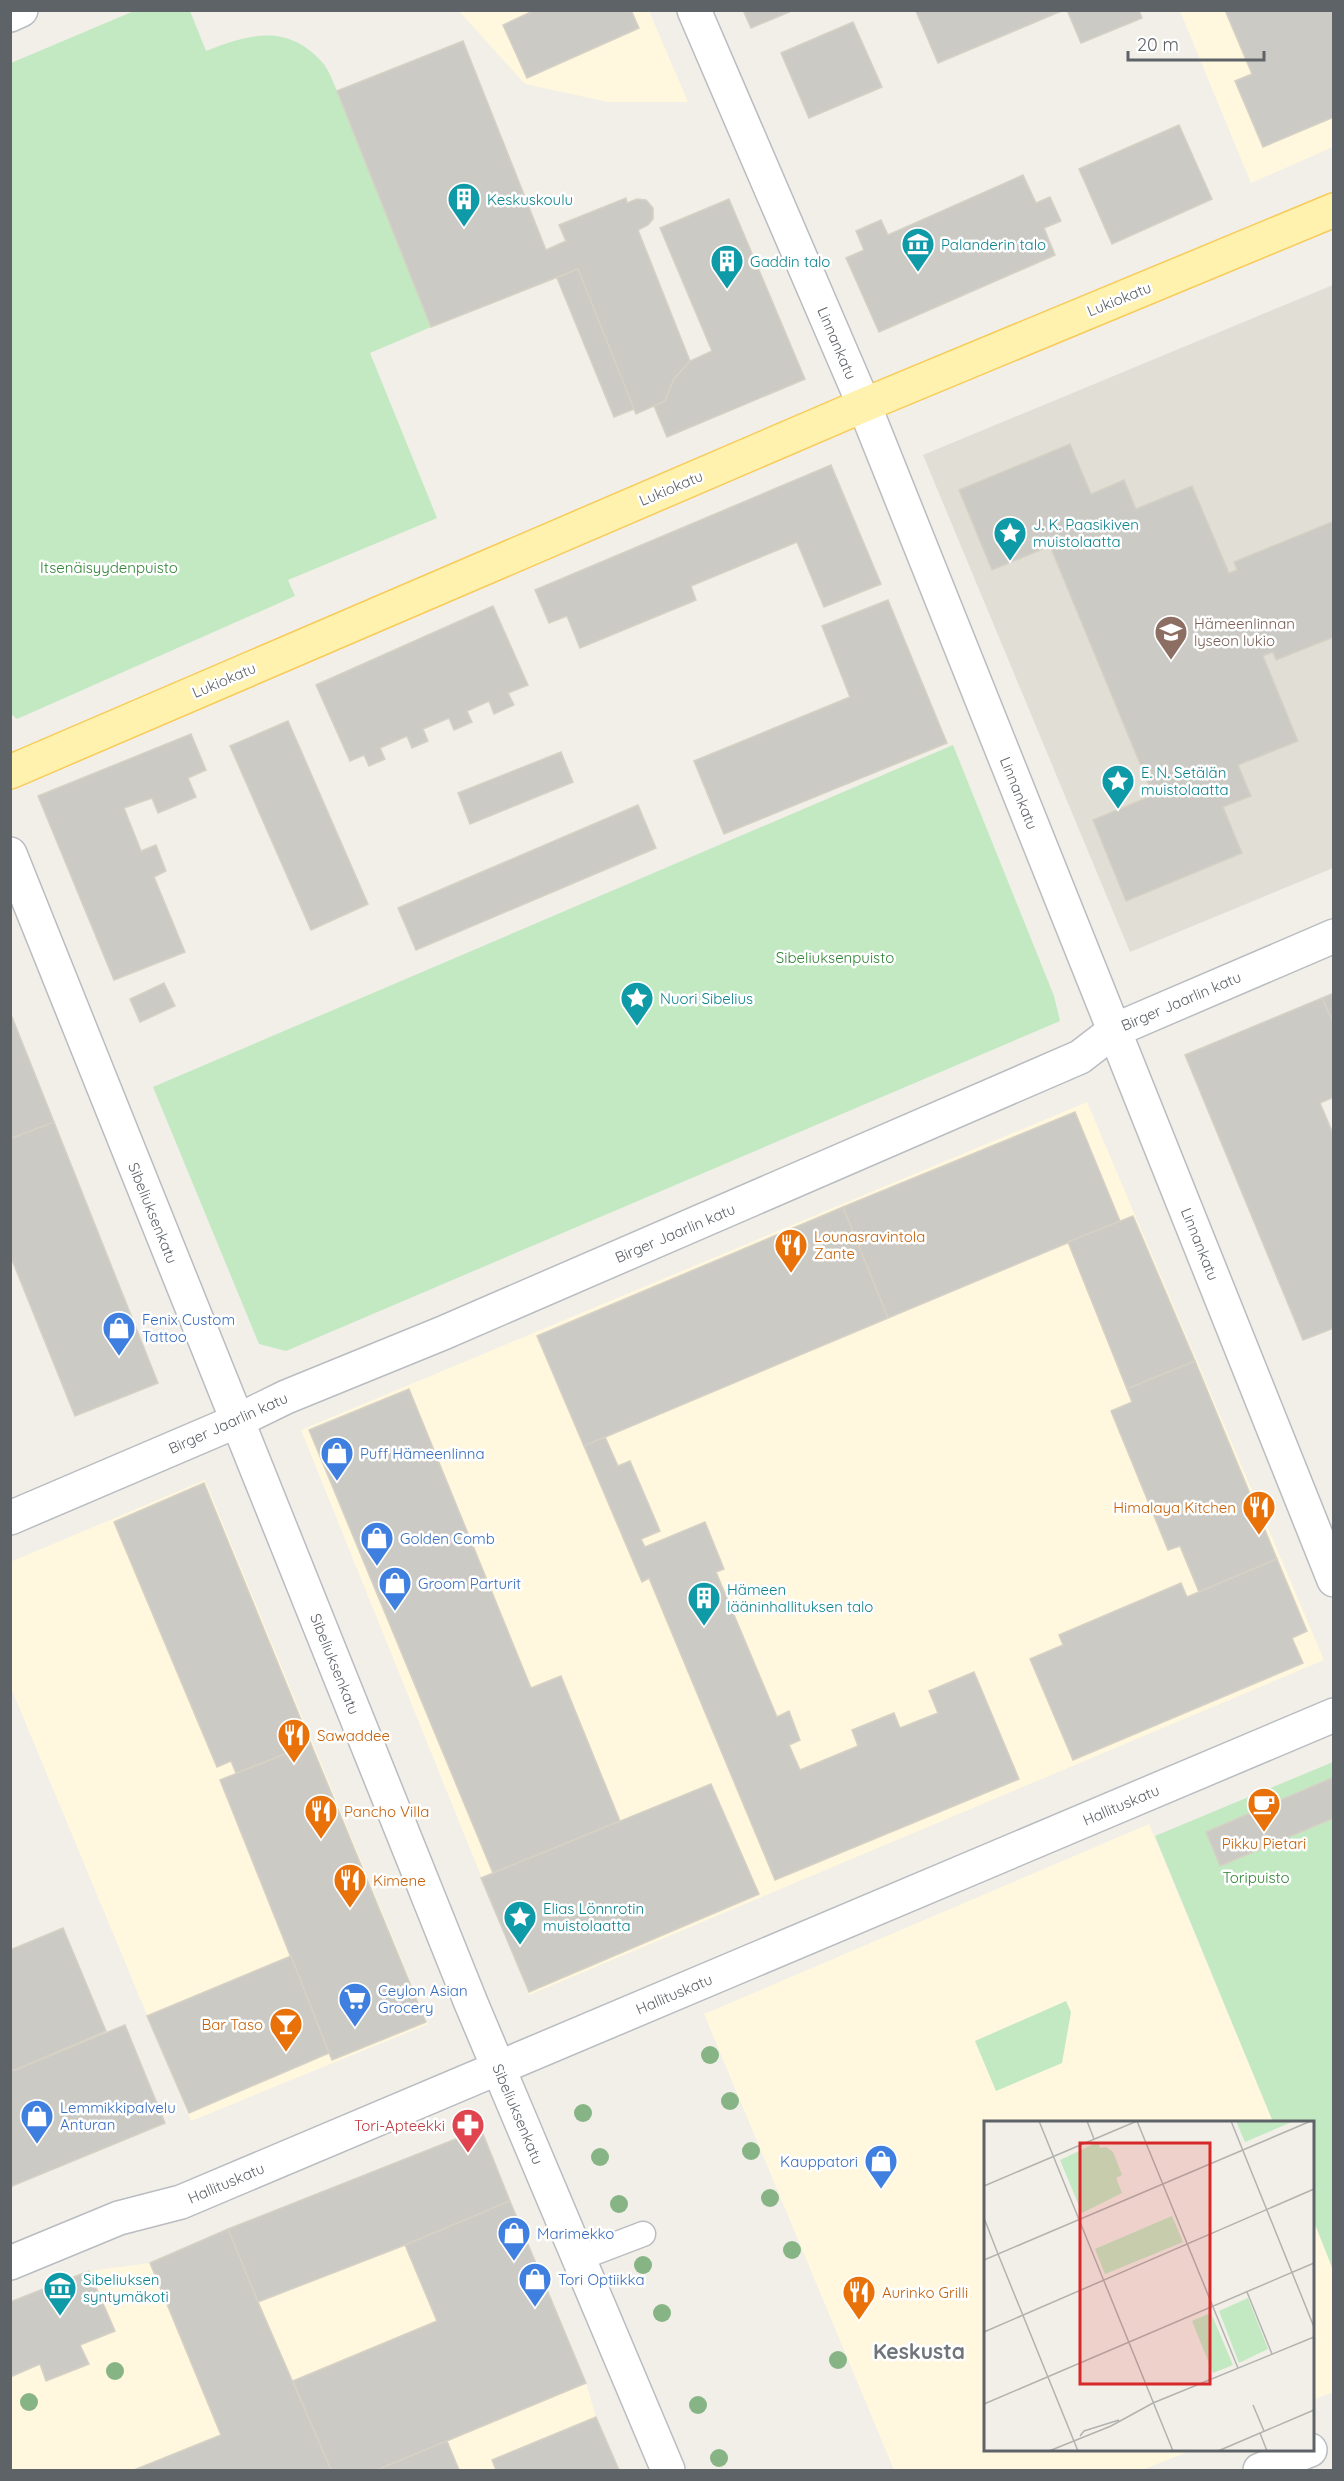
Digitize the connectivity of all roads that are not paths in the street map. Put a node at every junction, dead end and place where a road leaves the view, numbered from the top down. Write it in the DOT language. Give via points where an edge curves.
graph roads {
  1 [pos="21,10"];
  2 [pos="694,10"];
  3 [pos="10,15"];
  4 [pos="1334,210"];
  5 [pos="864,405"];
  6 [pos="10,772"];
  7 [pos="10,854"];
  8 [pos="1334,936"];
  9 [pos="1115,1030"];
  10 [pos="237,1421"];
  11 [pos="10,1518"];
  12 [pos="1334,1580"];
  13 [pos="1334,1715"];
  14 [pos="498,2068"];
  15 [pos="643,2234"];
  16 [pos="580,2258"];
  17 [pos="10,2263"];
  18 [pos="1334,2440"];
  19 [pos="1314,2448"];
  20 [pos="1306,2451"];
  21 [pos="668,2470"];
  22 [pos="1260,2470"];
  1 -- 3 [label="street"];
  2 -- 5 [label="street, Linnankatu"];
  4 -- 5 [label="main road, Lukiokatu"];
  5 -- 6 [label="main road, Lukiokatu"];
  5 -- 9 [label="street, Linnankatu"];
  7 -- 10 [label="street, Sibeliuksenkatu"];
  8 -- 9 [label="street, Birger Jaarlin katu"];
  9 -- 10 [label="street, Birger Jaarlin katu" via="1080,1057"];
  9 -- 12 [label="street, Linnankatu"];
  10 -- 11 [label="street, Birger Jaarlin katu"];
  10 -- 14 [label="street, Sibeliuksenkatu"];
  13 -- 14 [label="street, Hallituskatu"];
  14 -- 16 [label="street, Sibeliuksenkatu"];
  14 -- 17 [label="street, Hallituskatu" via="181,2202 119,2218"];
  15 -- 16 [label="lane"];
  16 -- 21 [label="street, Sibeliuksenkatu"];
  18 -- 19 [label="street"];
  20 -- 22 [label="street"];
}
